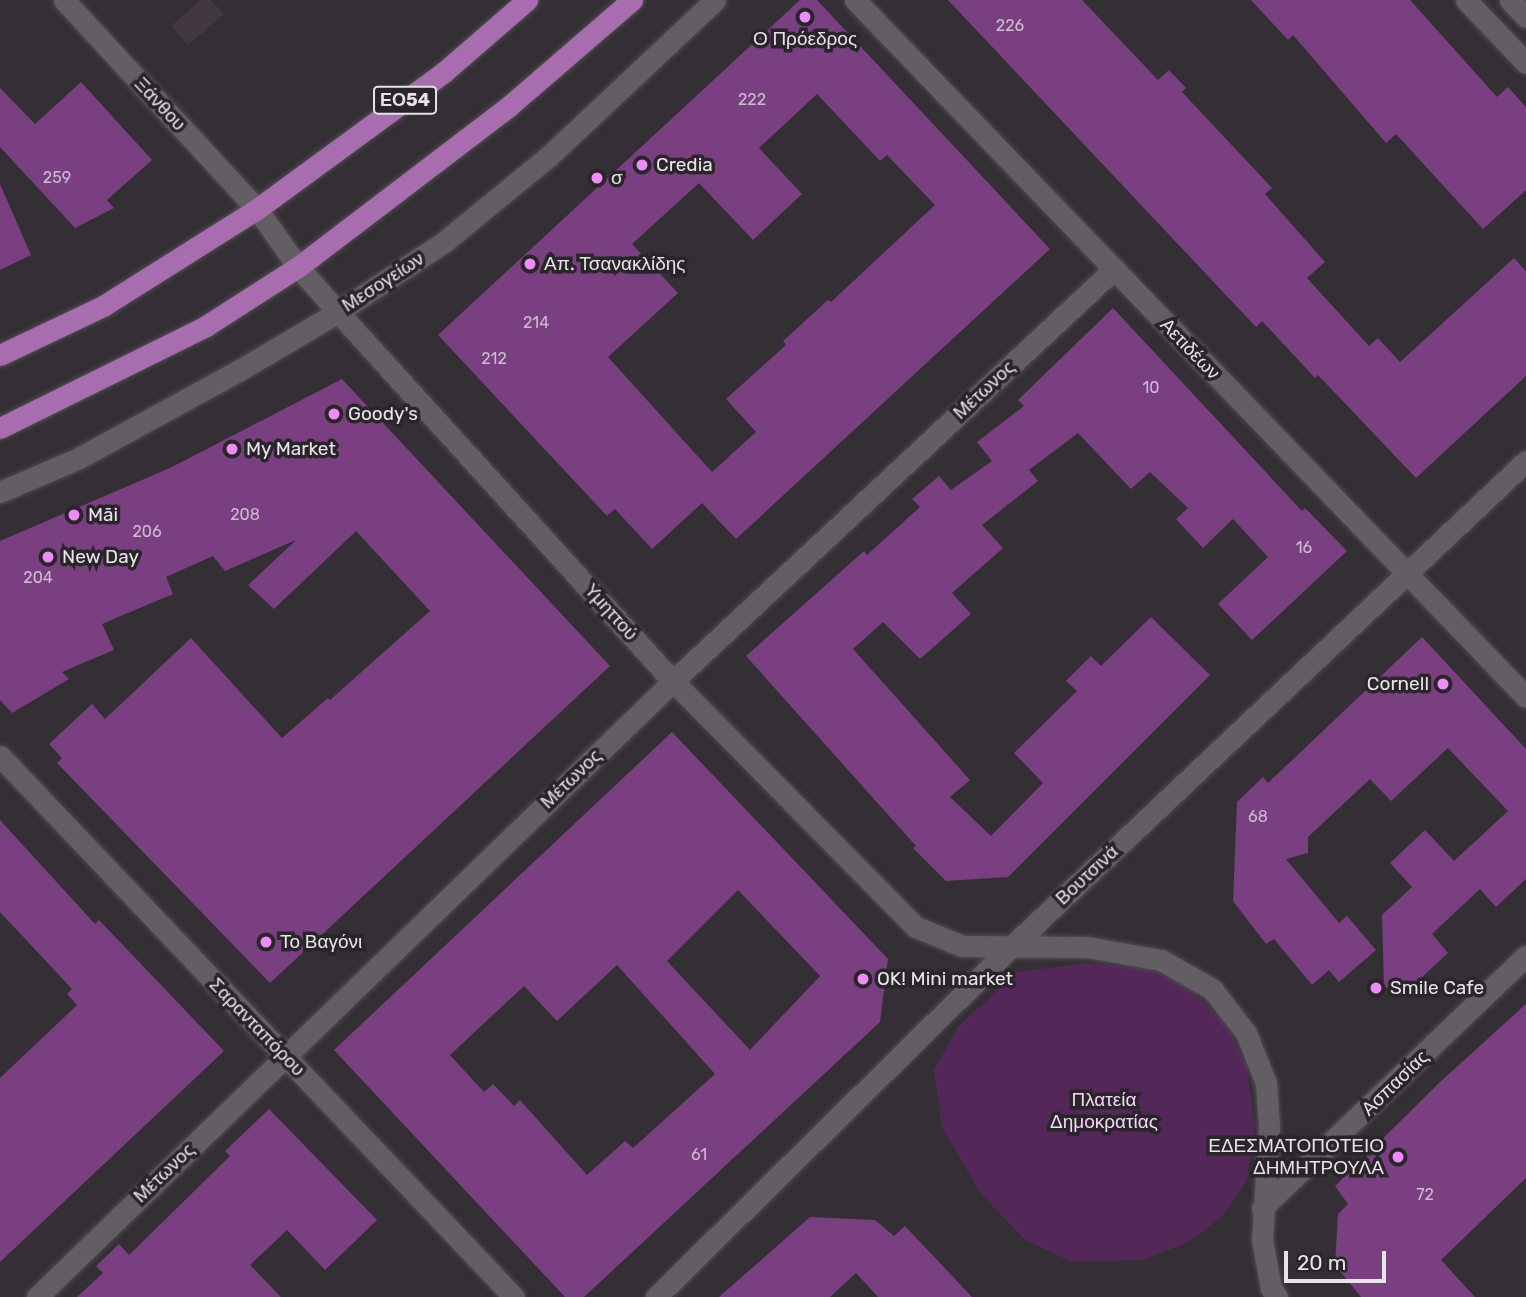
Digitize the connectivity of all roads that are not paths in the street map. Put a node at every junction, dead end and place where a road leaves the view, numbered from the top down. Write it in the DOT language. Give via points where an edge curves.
graph roads {
  1 [pos="64,0"];
  2 [pos="527,0"];
  3 [pos="632,0"];
  4 [pos="715,0"];
  5 [pos="855,0"];
  6 [pos="1466,0"];
  7 [pos="1510,0"];
  8 [pos="1526,17"];
  9 [pos="1526,63"];
  10 [pos="257,209"];
  11 [pos="298,267"];
  12 [pos="1114,269"];
  13 [pos="338,312"];
  14 [pos="0,355"];
  15 [pos="0,428"];
  16 [pos="1526,461"];
  17 [pos="0,492"];
  18 [pos="1406,572"];
  19 [pos="673,681"];
  20 [pos="1526,697"];
  21 [pos="0,756"];
  22 [pos="1011,947"];
  23 [pos="1526,956"];
  24 [pos="284,1055"];
  25 [pos="1262,1208"];
  26 [pos="37,1297"];
  27 [pos="514,1297"];
  28 [pos="656,1297"];
  29 [pos="1277,1297"];
  1 -- 10 [label="street, Ξάνθου"];
  2 -- 10 [label="main road, ΕΟ54" via="444,72"];
  3 -- 11 [label="main road" via="508,107"];
  4 -- 13 [label="street, Μεσογείων" via="548,158 444,242"];
  5 -- 12 [label="street, Αετιδέων"];
  6 -- 9 [label="street"];
  7 -- 8 [label="street"];
  10 -- 11 [label="street, Υμηττού"];
  10 -- 14 [label="main road, ΕΟ54" via="103,306"];
  11 -- 13 [label="street, Υμηττού"];
  11 -- 15 [label="main road" via="206,326"];
  12 -- 18 [label="street, Αετιδέων"];
  12 -- 19 [label="street, Μέτωνος"];
  13 -- 17 [label="street, Μεσογείων" via="218,383 90,451"];
  13 -- 19 [label="street, Υμηττού"];
  16 -- 18 [label="street, Βουτσινά"];
  18 -- 20 [label="street, Αετιδέων"];
  18 -- 22 [label="street, Βουτσινά"];
  19 -- 22 [label="street, Υμηττού" via="916,927 962,946"];
  19 -- 24 [label="street, Μέτωνος"];
  21 -- 24 [label="street, Σαρανταπόρου"];
  22 -- 25 [label="street, Υμηττού" via="1087,947 1161,960 1212,989 1246,1033 1266,1083 1269,1126"];
  22 -- 28 [label="street, Βουτσινά"];
  23 -- 25 [label="street, Ασπασίας"];
  24 -- 26 [label="street, Μέτωνος"];
  24 -- 27 [label="street, Σαρανταπόρου"];
  25 -- 29 [label="street" via="1262,1240 1271,1288"];
}
